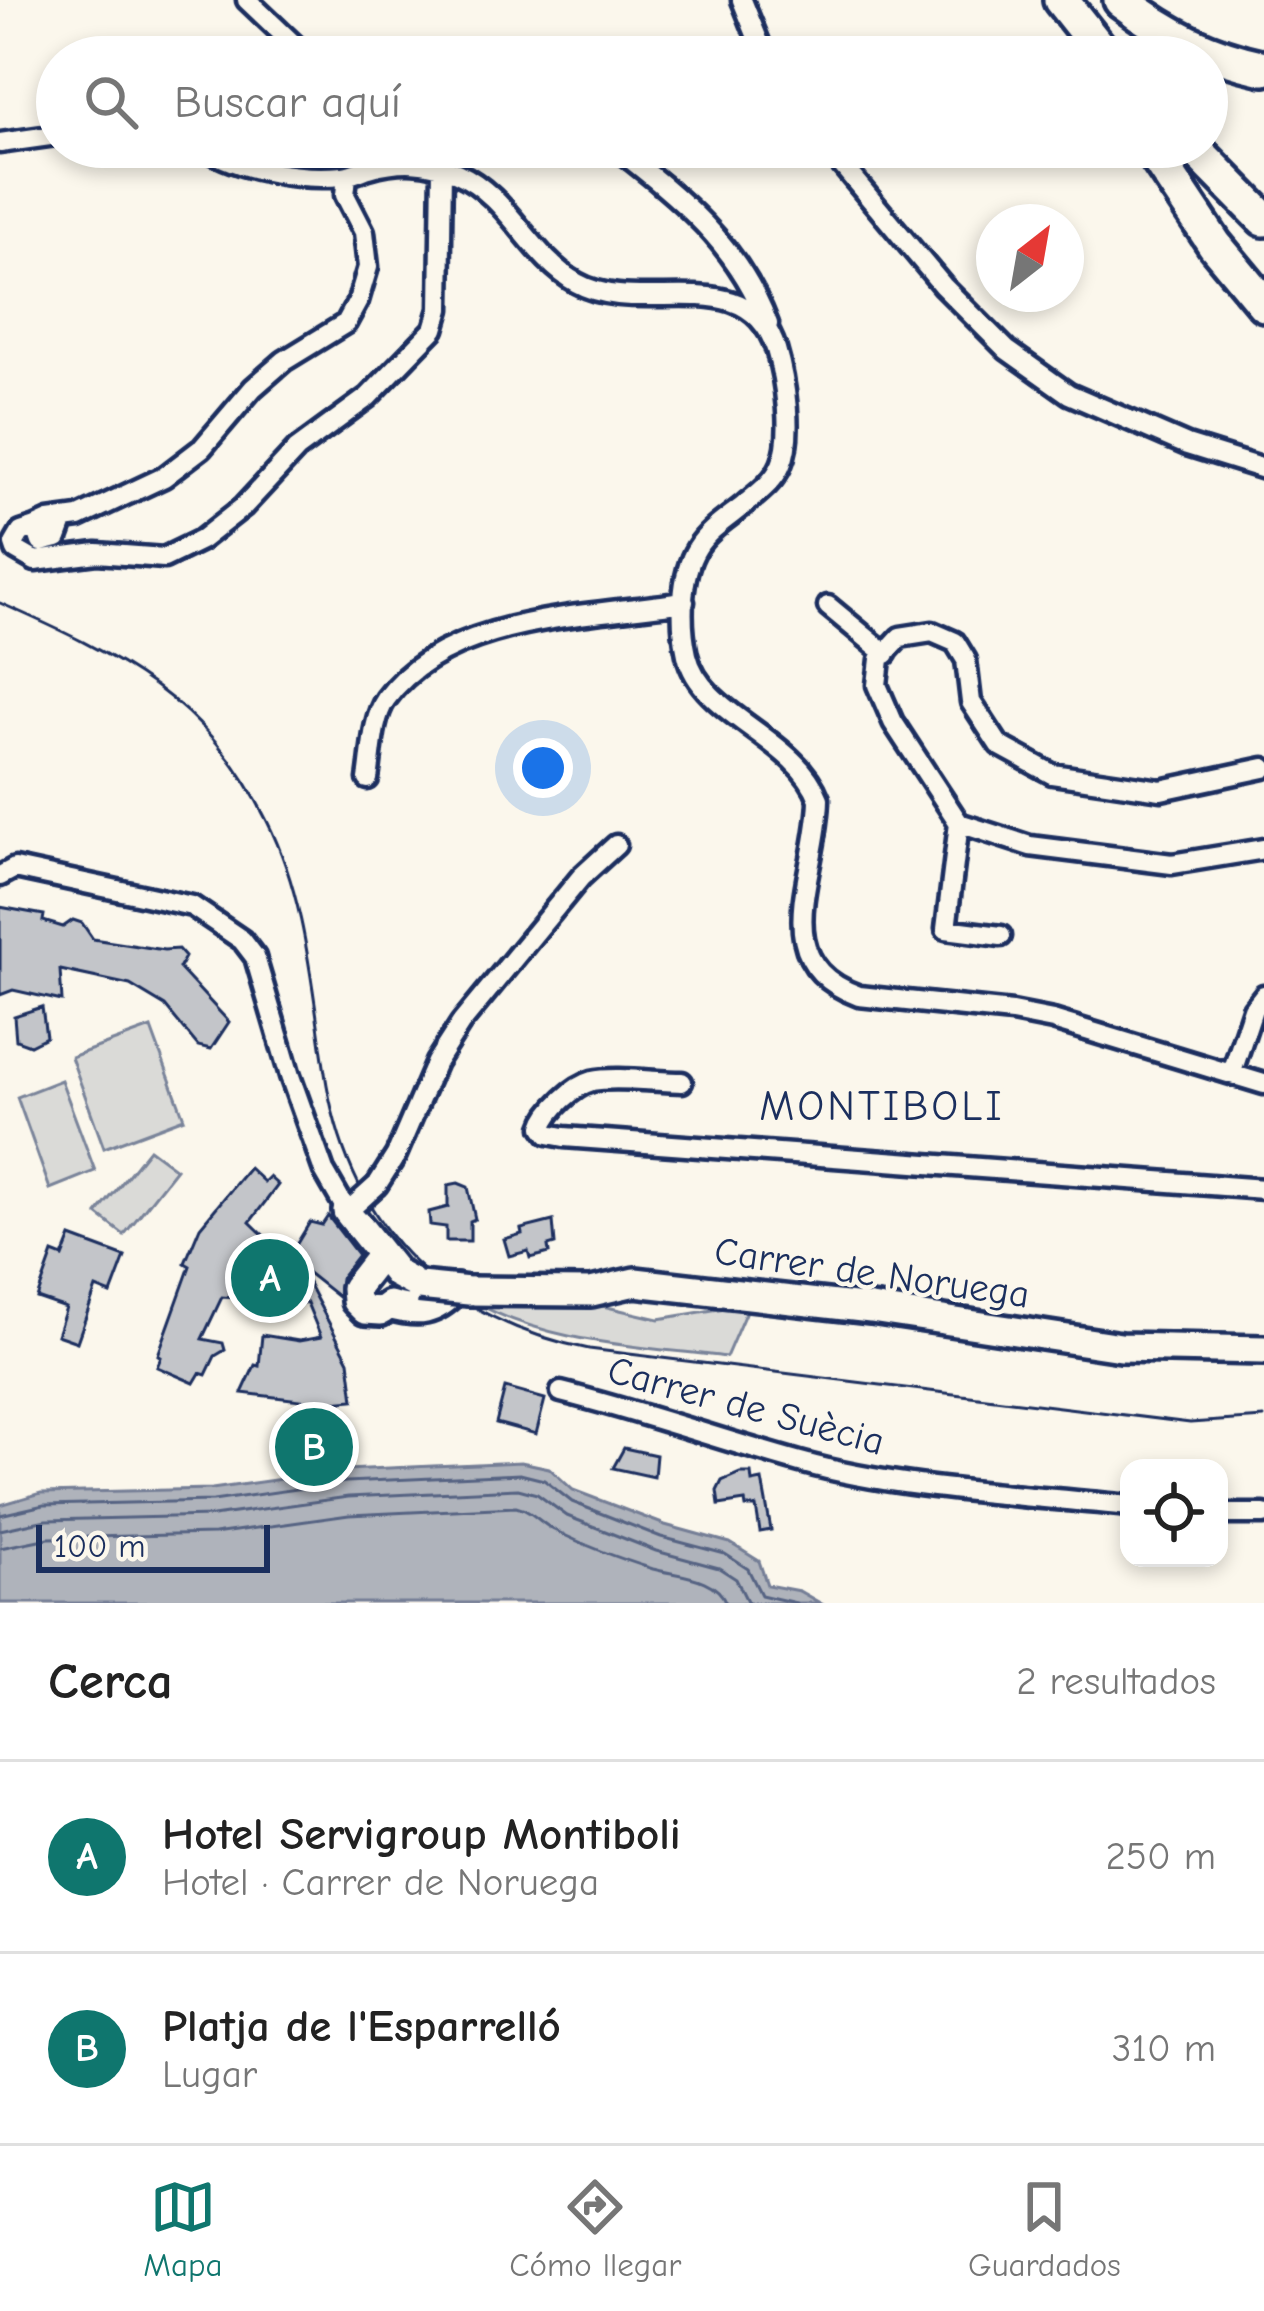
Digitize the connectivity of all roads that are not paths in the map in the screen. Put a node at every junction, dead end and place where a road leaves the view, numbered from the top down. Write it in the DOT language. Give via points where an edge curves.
graph roads {
  1 [pos="247,0"];
  2 [pos="742,0"];
  3 [pos="1058,0"];
  4 [pos="1121,0"];
  5 [pos="285,36"];
  6 [pos="757,36"];
  7 [pos="1073,36"];
  8 [pos="1088,36"];
  9 [pos="1172,36"];
  10 [pos="1228,60"];
  11 [pos="1264,68"];
  12 [pos="36,138"];
  13 [pos="0,143"];
  14 [pos="266,168"];
  15 [pos="373,168"];
  16 [pos="442,168"];
  17 [pos="445,168"];
  18 [pos="638,168"];
  19 [pos="845,168"];
  20 [pos="1164,168"];
  21 [pos="1213,168"];
  22 [pos="347,176"];
  23 [pos="1264,219"];
  24 [pos="1264,304"];
  25 [pos="770,329"];
  26 [pos="1264,469"];
  27 [pos="684,602"];
  28 [pos="828,606"];
  29 [pos="886,654"];
  30 [pos="1264,768"];
  31 [pos="368,779"];
  32 [pos="959,823"];
  33 [pos="616,844"];
  34 [pos="1264,849"];
  35 [pos="0,875"];
  36 [pos="1001,936"];
  37 [pos="1264,995"];
  38 [pos="1232,1072"];
  39 [pos="682,1082"];
  40 [pos="1264,1084"];
  41 [pos="1264,1189"];
  42 [pos="352,1207"];
  43 [pos="372,1265"];
  44 [pos="463,1290"];
  45 [pos="1264,1350"];
  46 [pos="562,1392"];
  47 [pos="1120,1505"];
  48 [pos="1228,1514"];
  49 [pos="1264,1514"];
  1 -- 5 [label="street"];
  2 -- 6 [label="street"];
  3 -- 7 [label="highway"];
  3 -- 8 [label="highway"];
  4 -- 9 [label="highway"];
  10 -- 11 [label="highway"];
  12 -- 13 [label="street"];
  14 -- 22 [label="street"];
  15 -- 22 [label="street"];
  16 -- 22 [label="street" via="438,320 368,397 298,448 227,521 175,555 35,561 16,550 21,532 79,517 164,478 284,361 346,323 368,267 364,232 345,195"];
  17 -- 25 [label="street" via="493,197 578,284 626,298 719,297"];
  18 -- 25 [label="street" via="732,253"];
  19 -- 26 [label="street" via="1007,350 1069,394"];
  20 -- 24 [label="highway"];
  21 -- 23 [label="highway"];
  25 -- 27 [label="street" via="786,381 783,462 697,548"];
  27 -- 31 [label="street" via="454,643 384,701"];
  27 -- 38 [label="street" via="693,670 813,782 819,799 800,936 825,978 881,1000 1053,1020"];
  28 -- 29 [label="street"];
  29 -- 30 [label="street" via="900,638 932,632 955,642 967,660 971,702 999,746 1052,774 1161,790"];
  29 -- 32 [label="street" via="877,685"];
  32 -- 34 [label="street" via="1030,846 1172,864"];
  32 -- 36 [label="street" via="946,928"];
  33 -- 42 [label="street, bridge" via="461,1023 396,1155"];
  35 -- 42 [label="street" via="15,868 192,906 242,940 255,956 324,1172"];
  37 -- 38 [label="street"];
  38 -- 40 [label="street"];
  39 -- 41 [label="street" via="592,1081 543,1127 564,1137"];
  42 -- 43 [label="street"];
  43 -- 44 [label="street, Carrer de Noruega, bridge" via="419,1286"];
  43 -- 44 [label="street" via="355,1288 365,1310 430,1311"];
  44 -- 45 [label="street, Carrer de Noruega" via="591,1292 635,1282 1121,1347"];
  46 -- 47 [label="street, Carrer de Suècia" via="803,1463"];
  48 -- 49 [label="street"];
}
